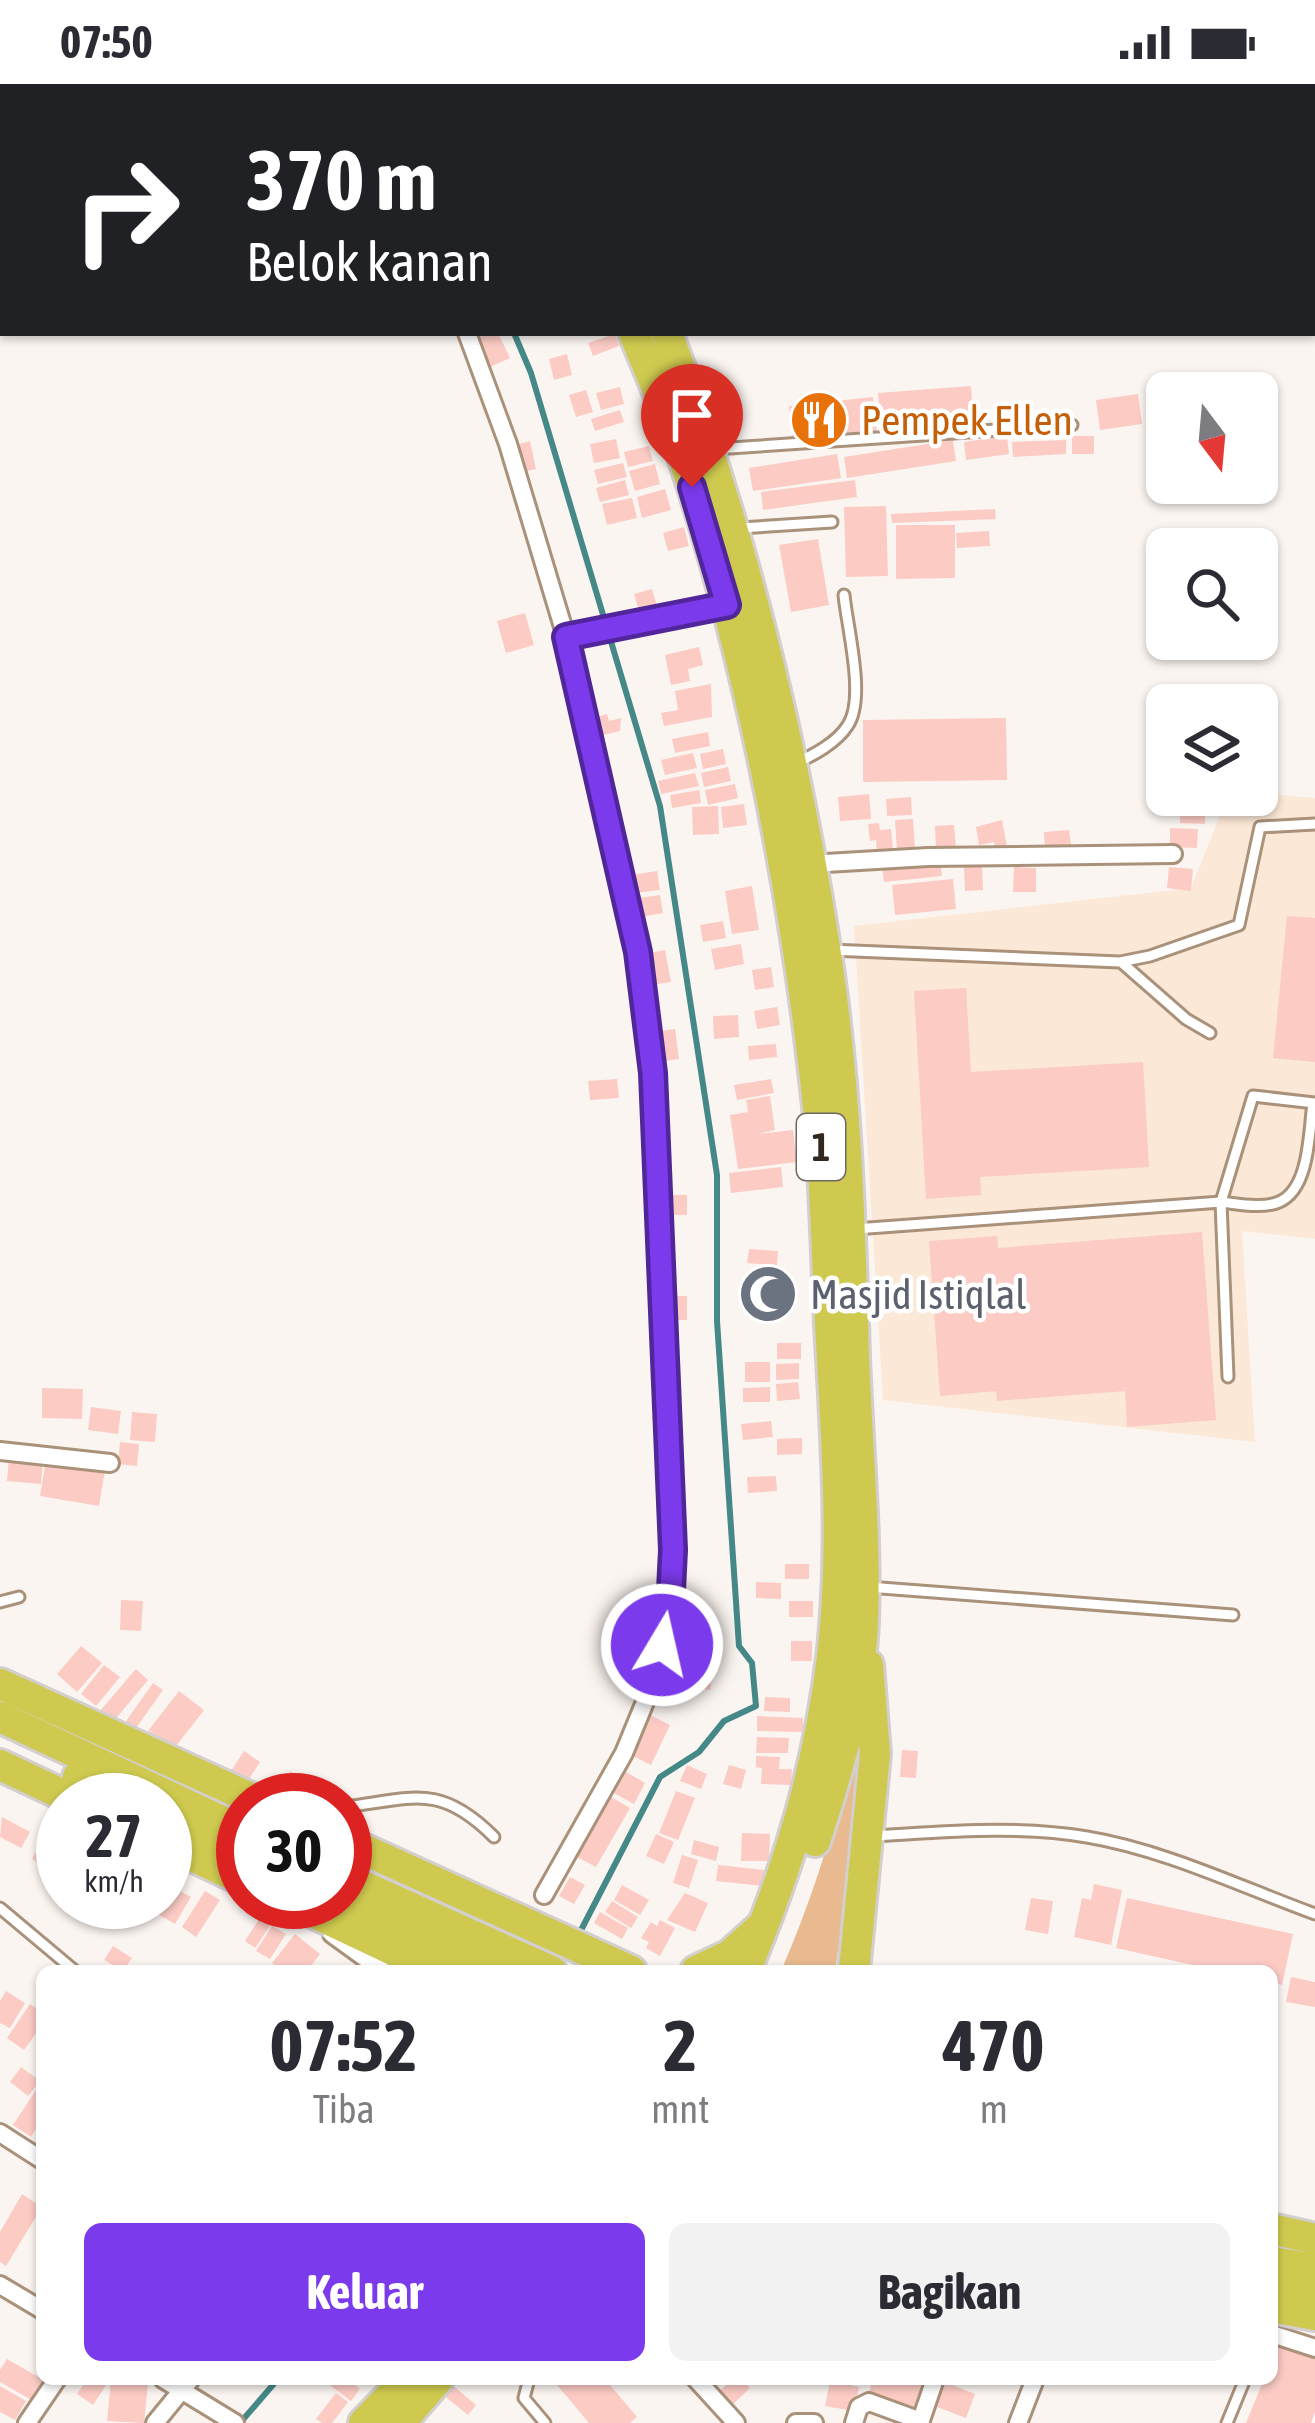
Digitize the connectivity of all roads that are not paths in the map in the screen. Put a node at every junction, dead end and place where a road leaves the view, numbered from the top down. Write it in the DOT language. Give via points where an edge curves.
graph roads {
  1 [pos="467,336"];
  2 [pos="636,336"];
  3 [pos="669,336"];
  4 [pos="1072,425"];
  5 [pos="707,472"];
  6 [pos="832,522"];
  7 [pos="735,528"];
  8 [pos="844,595"];
  9 [pos="727,605"];
  10 [pos="566,637"];
  11 [pos="769,731"];
  12 [pos="790,767"];
  13 [pos="1315,824"];
  14 [pos="1173,854"];
  15 [pos="809,864"];
  16 [pos="825,950"];
  17 [pos="1120,962"];
  18 [pos="1210,1034"];
  19 [pos="1314,1103"];
  20 [pos="1220,1202"];
  21 [pos="850,1229"];
  22 [pos="1228,1377"];
  23 [pos="0,1451"];
  24 [pos="110,1463"];
  25 [pos="862,1586"];
  26 [pos="19,1597"];
  27 [pos="0,1602"];
  28 [pos="1233,1615"];
  29 [pos="863,1623"];
  30 [pos="0,1684"];
  31 [pos="0,1718"];
  32 [pos="0,1739"];
  33 [pos="0,1766"];
  34 [pos="70,1773"];
  35 [pos="216,1782"];
  36 [pos="36,1783"];
  37 [pos="372,1804"];
  38 [pos="216,1819"];
  39 [pos="869,1836"];
  40 [pos="494,1837"];
  41 [pos="372,1853"];
  42 [pos="372,1890"];
  43 [pos="544,1895"];
  44 [pos="0,1908"];
  45 [pos="1315,1914"];
  46 [pos="372,1916"];
  47 [pos="766,1922"];
  48 [pos="326,1929"];
  49 [pos="347,1929"];
  50 [pos="68,1965"];
  51 [pos="375,1965"];
  52 [pos="424,1965"];
  53 [pos="482,1965"];
  54 [pos="538,1965"];
  55 [pos="617,1965"];
  56 [pos="709,1965"];
  57 [pos="748,1965"];
  58 [pos="769,1965"];
  59 [pos="855,1965"];
  60 [pos="0,2133"];
  61 [pos="36,2156"];
  62 [pos="1278,2230"];
  63 [pos="1315,2239"];
  64 [pos="1278,2263"];
  65 [pos="1315,2269"];
  66 [pos="0,2284"];
  67 [pos="1278,2286"];
  68 [pos="1315,2293"];
  69 [pos="36,2306"];
  70 [pos="1278,2308"];
  71 [pos="1315,2315"];
  72 [pos="1278,2336"];
  73 [pos="1315,2348"];
  74 [pos="53,2385"];
  75 [pos="185,2385"];
  76 [pos="187,2385"];
  77 [pos="433,2385"];
  78 [pos="527,2385"];
  79 [pos="701,2385"];
  80 [pos="933,2385"];
  81 [pos="1033,2385"];
  82 [pos="1243,2385"];
  83 [pos="413,2408"];
  84 [pos="921,2422"];
  85 [pos="27,2423"];
  86 [pos="155,2423"];
  87 [pos="235,2423"];
  88 [pos="364,2423"];
  89 [pos="544,2423"];
  90 [pos="736,2423"];
  91 [pos="796,2423"];
  92 [pos="814,2423"];
  93 [pos="854,2423"];
  94 [pos="1018,2423"];
  95 [pos="1227,2423"];
  1 -- 10 [label="street"];
  2 -- 5 [label="highway, 1"];
  3 -- 5 [label="highway, 1"];
  4 -- 5 [label="lane"];
  5 -- 7 [label="highway, 1"];
  5 -- 9 [label="highway, 1"];
  6 -- 7 [label="lane"];
  7 -- 11 [label="highway, 1"];
  8 -- 12 [label="lane" via="853,716 836,738"];
  9 -- 10 [label="street"];
  9 -- 11 [label="highway, 1"];
  10 -- 43 [label="street" via="638,952 653,1073 673,1550 654,1680 624,1753"];
  11 -- 12 [label="highway, 1"];
  11 -- 47 [label="highway, 1" via="815,1078 838,1573 817,1754"];
  12 -- 15 [label="highway, 1"];
  13 -- 17 [label="lane" via="1260,827 1240,925"];
  14 -- 15 [label="street"];
  15 -- 16 [label="highway, 1"];
  16 -- 17 [label="lane"];
  16 -- 21 [label="highway, 1"];
  17 -- 18 [label="lane"];
  19 -- 20 [label="lane" via="1293,1192 1265,1205"];
  19 -- 20 [label="lane" via="1253,1096"];
  20 -- 21 [label="lane"];
  20 -- 22 [label="lane"];
  21 -- 25 [label="highway, 1"];
  23 -- 24 [label="street"];
  25 -- 28 [label="lane"];
  25 -- 29 [label="highway, 1"];
  26 -- 27 [label="lane"];
  29 -- 39 [label="highway" via="875,1754"];
  29 -- 58 [label="highway, 1" via="829,1799"];
  30 -- 35 [label="highway"];
  31 -- 38 [label="highway"];
  32 -- 34 [label="highway"];
  33 -- 36 [label="highway"];
  37 -- 40 [label="lane" via="431,1796 471,1814"];
  39 -- 45 [label="lane" via="992,1830 1085,1837 1144,1850"];
  39 -- 59 [label="highway"];
  41 -- 55 [label="highway"];
  42 -- 54 [label="highway"];
  44 -- 50 [label="lane"];
  46 -- 53 [label="highway"];
  47 -- 56 [label="highway"];
  47 -- 57 [label="highway, 1"];
  48 -- 51 [label="street"];
  49 -- 52 [label="highway"];
  60 -- 61 [label="street"];
  62 -- 63 [label="highway"];
  64 -- 65 [label="highway"];
  66 -- 69 [label="street"];
  67 -- 68 [label="highway"];
  70 -- 71 [label="highway"];
  72 -- 73 [label="street"];
  74 -- 85 [label="street"];
  75 -- 86 [label="street"];
  76 -- 87 [label="street"];
  77 -- 83 [label="highway"];
  78 -- 89 [label="lane" via="524,2398"];
  79 -- 90 [label="street"];
  80 -- 84 [label="street"];
  81 -- 94 [label="street"];
  82 -- 95 [label="lane"];
  83 -- 88 [label="highway"];
  84 -- 93 [label="street" via="868,2402"];
  91 -- 92 [label="street"];
}
